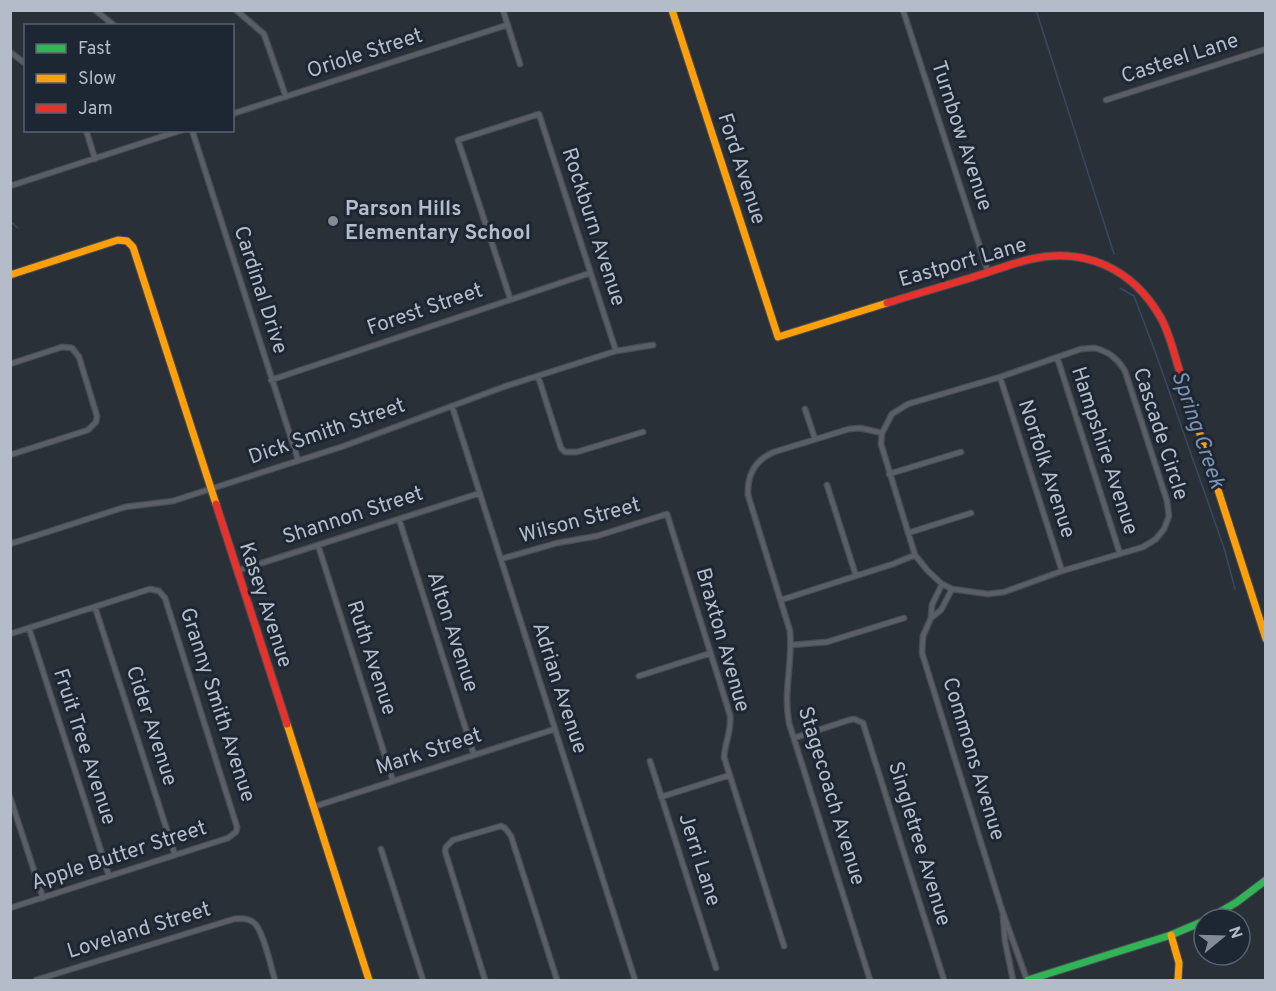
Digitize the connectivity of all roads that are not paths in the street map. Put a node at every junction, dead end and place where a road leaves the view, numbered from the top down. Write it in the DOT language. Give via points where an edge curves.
graph roads {
  1 [pos="95,10"];
  2 [pos="236,10"];
  3 [pos="503,10"];
  4 [pos="672,10"];
  5 [pos="903,10"];
  6 [pos="112,24"];
  7 [pos="507,25"];
  8 [pos="1266,49"];
  9 [pos="10,52"];
  10 [pos="24,62"];
  11 [pos="520,64"];
  12 [pos="286,97"];
  13 [pos="1106,100"];
  14 [pos="234,113"];
  15 [pos="87,132"];
  16 [pos="176,132"];
  17 [pos="193,132"];
  18 [pos="95,159"];
  19 [pos="10,186"];
  20 [pos="988,272"];
  21 [pos="590,273"];
  22 [pos="10,274"];
  23 [pos="510,298"];
  24 [pos="778,337"];
  25 [pos="652,345"];
  26 [pos="615,351"];
  27 [pos="1057,357"];
  28 [pos="10,364"];
  29 [pos="538,376"];
  30 [pos="1000,377"];
  31 [pos="271,380"];
  32 [pos="452,406"];
  33 [pos="805,410"];
  34 [pos="643,432"];
  35 [pos="882,433"];
  36 [pos="815,439"];
  37 [pos="961,452"];
  38 [pos="10,455"];
  39 [pos="298,460"];
  40 [pos="889,474"];
  41 [pos="827,485"];
  42 [pos="211,489"];
  43 [pos="480,493"];
  44 [pos="971,513"];
  45 [pos="667,514"];
  46 [pos="399,519"];
  47 [pos="908,533"];
  48 [pos="10,544"];
  49 [pos="318,545"];
  50 [pos="1120,554"];
  51 [pos="915,555"];
  52 [pos="501,559"];
  53 [pos="237,571"];
  54 [pos="1062,571"];
  55 [pos="856,576"];
  56 [pos="942,584"];
  57 [pos="952,589"];
  58 [pos="781,600"];
  59 [pos="95,607"];
  60 [pos="904,618"];
  61 [pos="931,618"];
  62 [pos="29,628"];
  63 [pos="10,634"];
  64 [pos="1266,639"];
  65 [pos="791,645"];
  66 [pos="711,653"];
  67 [pos="639,676"];
  68 [pos="555,729"];
  69 [pos="794,738"];
  70 [pos="474,755"];
  71 [pos="650,761"];
  72 [pos="730,775"];
  73 [pos="393,781"];
  74 [pos="10,797"];
  75 [pos="661,797"];
  76 [pos="313,807"];
  77 [pos="236,832"];
  78 [pos="381,849"];
  79 [pos="175,855"];
  80 [pos="109,876"];
  81 [pos="1266,880"];
  82 [pos="43,898"];
  83 [pos="1230,907"];
  84 [pos="10,908"];
  85 [pos="1002,910"];
  86 [pos="1192,926"];
  87 [pos="1171,935"];
  88 [pos="784,946"];
  89 [pos="716,968"];
  90 [pos="36,981"];
  91 [pos="275,981"];
  92 [pos="369,981"];
  93 [pos="423,981"];
  94 [pos="485,981"];
  95 [pos="557,981"];
  96 [pos="635,981"];
  97 [pos="870,981"];
  98 [pos="944,981"];
  99 [pos="1013,981"];
  100 [pos="1027,981"];
  101 [pos="1178,981"];
  1 -- 6 [label="street"];
  2 -- 12 [label="street" via="264,34"];
  3 -- 7 [label="street"];
  4 -- 24 [label="street, Ford Avenue"];
  5 -- 20 [label="street, Turnbow Avenue"];
  7 -- 11 [label="street"];
  7 -- 12 [label="street, Oriole Street"];
  8 -- 13 [label="street, Casteel Lane"];
  9 -- 10 [label="street"];
  12 -- 14 [label="street, Oriole Street"];
  15 -- 18 [label="street"];
  16 -- 18 [label="street"];
  17 -- 31 [label="street, Cardinal Drive"];
  18 -- 19 [label="street"];
  20 -- 24 [label="street, Eastport Lane"];
  20 -- 64 [label="street, Eastport Lane" via="1030,259 1072,255 1124,274 1145,292 1163,321"];
  21 -- 23 [label="street, Forest Street"];
  21 -- 23 [label="street, Rockburn Avenue" via="539,114 458,140"];
  21 -- 26 [label="street, Rockburn Avenue"];
  22 -- 42 [label="street, Kasey Avenue" via="118,240 133,247"];
  23 -- 31 [label="street, Forest Street"];
  25 -- 26 [label="street, Dick Smith Street"];
  26 -- 29 [label="street, Dick Smith Street"];
  27 -- 30 [label="street, Cascade Circle"];
  27 -- 50 [label="street, Hampshire Avenue"];
  27 -- 50 [label="street, Cascade Circle" via="1095,348 1119,360 1167,501 1169,516 1156,539"];
  28 -- 38 [label="street" via="62,347 72,348 79,357 97,416 88,430"];
  29 -- 32 [label="street, Dick Smith Street"];
  29 -- 34 [label="street" via="565,452"];
  30 -- 35 [label="street, Cascade Circle" via="899,409 886,422"];
  30 -- 54 [label="street, Norfolk Avenue"];
  31 -- 39 [label="street, Cardinal Drive"];
  32 -- 39 [label="street, Dick Smith Street"];
  32 -- 43 [label="street, Adrian Avenue"];
  33 -- 36 [label="street"];
  35 -- 36 [label="street, Stagecoach Avenue" via="860,428"];
  35 -- 40 [label="street, Cascade Circle"];
  36 -- 58 [label="street, Stagecoach Avenue" via="766,455 749,477 748,495"];
  37 -- 40 [label="street"];
  39 -- 42 [label="street, Dick Smith Street"];
  40 -- 47 [label="street, Cascade Circle"];
  41 -- 55 [label="street"];
  42 -- 48 [label="street, Dick Smith Street" via="166,503 125,507"];
  42 -- 53 [label="street, Kasey Avenue"];
  43 -- 46 [label="street, Shannon Street"];
  43 -- 52 [label="street, Adrian Avenue"];
  44 -- 47 [label="street"];
  45 -- 52 [label="street, Wilson Street"];
  45 -- 66 [label="street, Braxton Avenue"];
  46 -- 49 [label="street, Shannon Street"];
  46 -- 70 [label="street, Alton Avenue"];
  47 -- 51 [label="street, Cascade Circle"];
  49 -- 53 [label="street, Shannon Street"];
  49 -- 73 [label="street, Ruth Avenue"];
  50 -- 54 [label="street, Cascade Circle"];
  51 -- 55 [label="street"];
  51 -- 56 [label="street, Cascade Circle"];
  52 -- 68 [label="street, Adrian Avenue"];
  53 -- 76 [label="street, Kasey Avenue"];
  54 -- 57 [label="street, Cascade Circle" via="1004,592"];
  55 -- 58 [label="street"];
  56 -- 57 [label="street, Cascade Circle"];
  56 -- 61 [label="street, Commons Avenue" via="932,605"];
  57 -- 61 [label="street, Commons Avenue" via="941,610"];
  58 -- 65 [label="street, Stagecoach Avenue"];
  59 -- 62 [label="street"];
  59 -- 77 [label="street, Granny Smith Avenue" via="150,589 165,598 237,821"];
  59 -- 79 [label="street, Cider Avenue"];
  60 -- 65 [label="street" via="819,644"];
  61 -- 85 [label="street, Commons Avenue" via="923,636 922,653"];
  62 -- 63 [label="street"];
  62 -- 80 [label="street, Fruit Tree Avenue"];
  65 -- 69 [label="street, Stagecoach Avenue" via="786,700"];
  66 -- 67 [label="street"];
  66 -- 72 [label="street, Braxton Avenue" via="730,714 724,748"];
  68 -- 70 [label="street, Mark Street"];
  68 -- 96 [label="street, Adrian Avenue"];
  69 -- 97 [label="street, Stagecoach Avenue"];
  69 -- 98 [label="street, Singletree Avenue" via="849,720 859,720 866,728"];
  70 -- 73 [label="street, Mark Street"];
  71 -- 75 [label="street, Jerri Lane"];
  72 -- 75 [label="street"];
  72 -- 88 [label="street, Braxton Avenue"];
  73 -- 76 [label="street, Mark Street"];
  74 -- 82 [label="street"];
  75 -- 89 [label="street, Jerri Lane"];
  76 -- 92 [label="street, Kasey Avenue"];
  77 -- 79 [label="street, Apple Butter Street"];
  78 -- 93 [label="street"];
  79 -- 80 [label="street, Apple Butter Street"];
  80 -- 82 [label="street, Apple Butter Street"];
  81 -- 83 [label="street"];
  82 -- 84 [label="street, Apple Butter Street"];
  85 -- 99 [label="street, Commons Avenue"];
  85 -- 100 [label="street, Commons Avenue"];
  86 -- 87 [label="street"];
  87 -- 100 [label="street"];
  87 -- 101 [label="street" via="1179,963"];
  90 -- 91 [label="street, Loveland Street" via="244,918 260,930"];
  94 -- 95 [label="street" via="445,851 453,840 496,826 505,828 512,836"];
}
